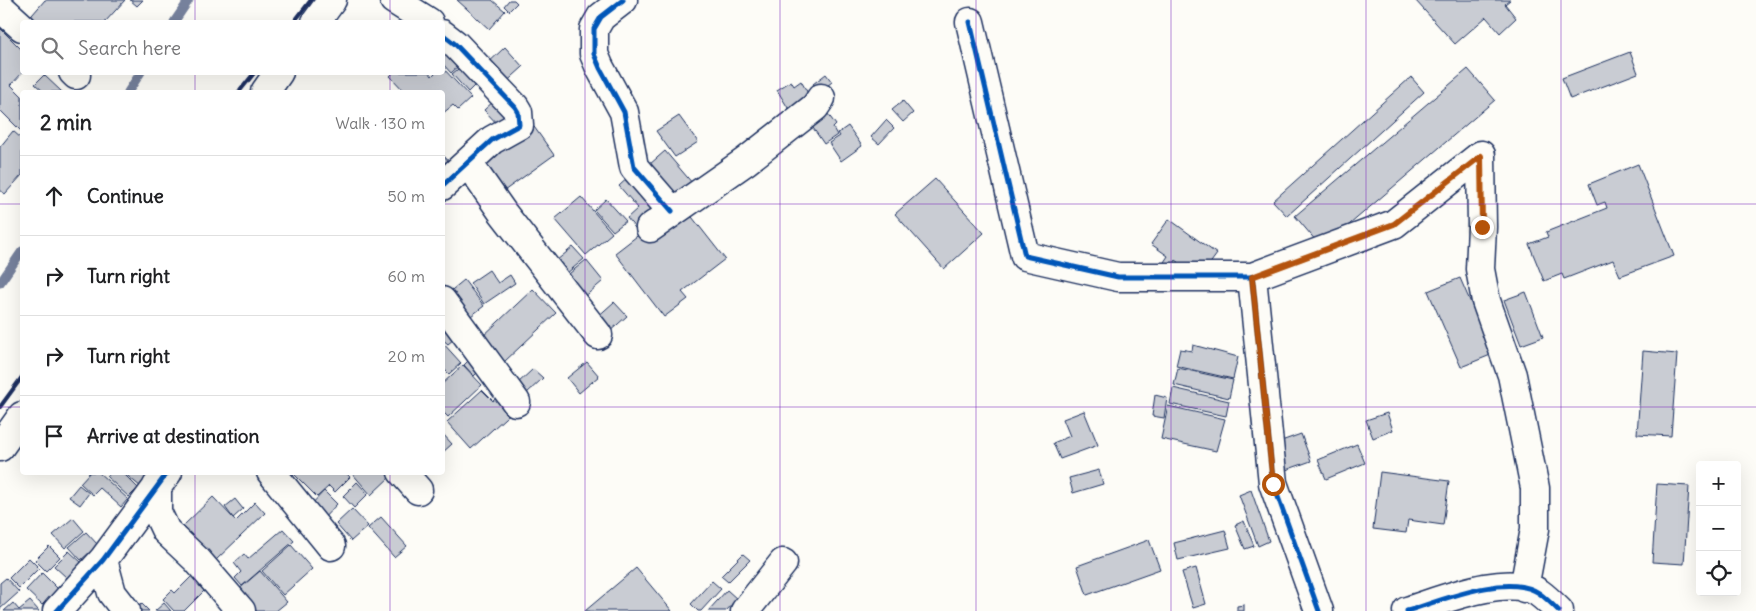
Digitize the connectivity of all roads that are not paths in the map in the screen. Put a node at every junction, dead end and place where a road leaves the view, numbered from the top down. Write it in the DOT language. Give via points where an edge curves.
graph roads {
  1 [pos="332,0"];
  2 [pos="394,0"];
  3 [pos="623,0"];
  4 [pos="0,7"];
  5 [pos="317,20"];
  6 [pos="426,20"];
  7 [pos="970,22"];
  8 [pos="20,25"];
  9 [pos="445,36"];
  10 [pos="277,75"];
  11 [pos="266,90"];
  12 [pos="821,98"];
  13 [pos="468,163"];
  14 [pos="445,183"];
  15 [pos="672,211"];
  16 [pos="650,228"];
  17 [pos="1252,277"];
  18 [pos="445,305"];
  19 [pos="598,335"];
  20 [pos="516,402"];
  21 [pos="20,419"];
  22 [pos="0,447"];
  23 [pos="273,475"];
  24 [pos="162,479"];
  25 [pos="330,546"];
  26 [pos="102,560"];
  27 [pos="783,563"];
  28 [pos="1524,588"];
  29 [pos="57,611"];
  30 [pos="126,611"];
  31 [pos="241,611"];
  32 [pos="745,611"];
  33 [pos="1319,611"];
  34 [pos="1407,611"];
  35 [pos="1559,611"];
  1 -- 5 [label="street"];
  2 -- 6 [label="street"];
  3 -- 15 [label="street" via="602,17 594,29 594,54 624,112 634,167"];
  4 -- 8 [label="street"];
  7 -- 17 [label="street" via="1025,256 1118,277"];
  9 -- 13 [label="street" via="518,112 519,125 492,140"];
  10 -- 11 [label="street"];
  12 -- 15 [label="street" via="815,107 746,161"];
  13 -- 14 [label="street"];
  13 -- 19 [label="street"];
  15 -- 16 [label="street"];
  17 -- 28 [label="street" via="1394,224 1481,156 1480,269 1486,301 1512,375 1534,488 1534,529"];
  17 -- 33 [label="street" via="1273,484"];
  18 -- 20 [label="street"];
  21 -- 22 [label="street"];
  23 -- 25 [label="street"];
  24 -- 26 [label="street"];
  24 -- 31 [label="street" via="157,512 166,531 197,560"];
  26 -- 29 [label="street"];
  26 -- 30 [label="street" via="112,593"];
  27 -- 32 [label="street"];
  28 -- 34 [label="street" via="1510,584 1477,589"];
  28 -- 35 [label="street" via="1538,592"];
}
